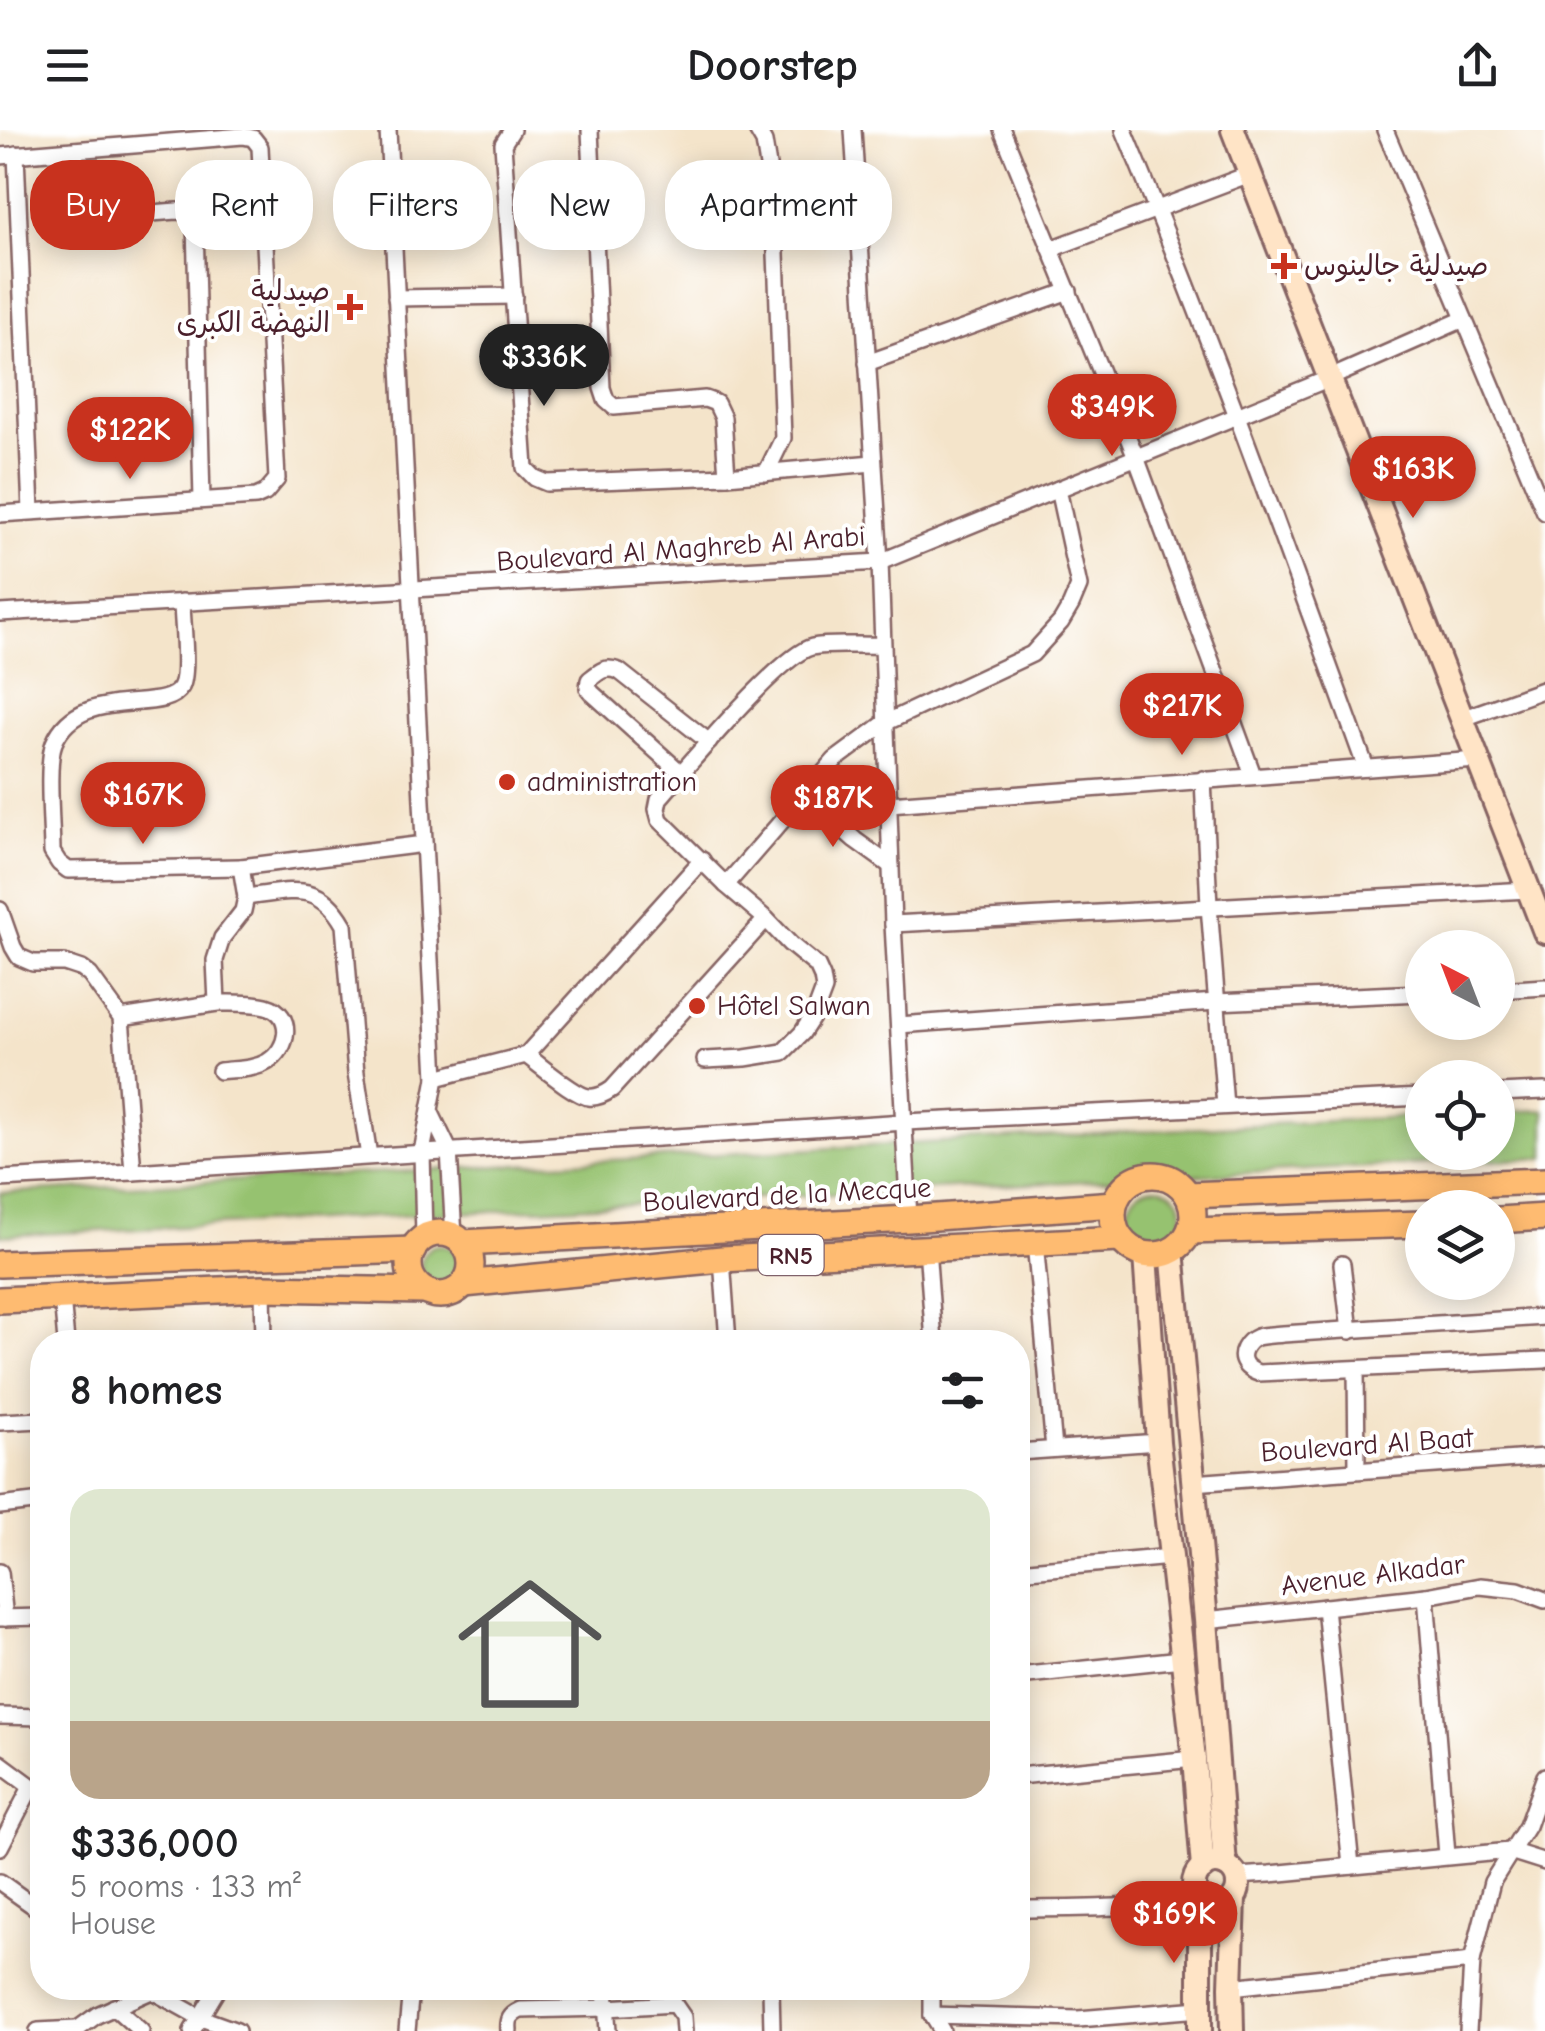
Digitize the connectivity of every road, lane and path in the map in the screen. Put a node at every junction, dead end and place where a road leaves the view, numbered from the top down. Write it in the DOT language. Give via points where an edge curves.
graph roads {
  1 [pos="388,130"];
  2 [pos="512,130"];
  3 [pos="590,130"];
  4 [pos="756,130"];
  5 [pos="853,130"];
  6 [pos="1002,130"];
  7 [pos="1124,130"];
  8 [pos="1233,130"];
  9 [pos="1385,130"];
  10 [pos="75,150"];
  11 [pos="8,155"];
  12 [pos="1250,174"];
  13 [pos="1157,208"];
  14 [pos="1051,249"];
  15 [pos="1069,291"];
  16 [pos="514,296"];
  17 [pos="396,298"];
  18 [pos="1464,319"];
  19 [pos="867,363"];
  20 [pos="1330,378"];
  21 [pos="1237,416"];
  22 [pos="1136,457"];
  23 [pos="874,463"];
  24 [pos="766,473"];
  25 [pos="728,476"];
  26 [pos="1058,489"];
  27 [pos="202,500"];
  28 [pos="30,511"];
  29 [pos="1545,512"];
  30 [pos="0,514"];
  31 [pos="880,562"];
  32 [pos="411,590"];
  33 [pos="182,602"];
  34 [pos="0,613"];
  35 [pos="881,646"];
  36 [pos="1545,689"];
  37 [pos="1462,719"];
  38 [pos="885,722"];
  39 [pos="709,742"];
  40 [pos="1478,760"];
  41 [pos="1366,768"];
  42 [pos="681,773"];
  43 [pos="1253,776"];
  44 [pos="1203,779"];
  45 [pos="805,796"];
  46 [pos="889,804"];
  47 [pos="424,844"];
  48 [pos="702,860"];
  49 [pos="891,866"];
  50 [pos="241,867"];
  51 [pos="726,885"];
  52 [pos="1528,890"];
  53 [pos="246,897"];
  54 [pos="1209,906"];
  55 [pos="0,910"];
  56 [pos="766,919"];
  57 [pos="892,924"];
  58 [pos="1545,932"];
  59 [pos="1545,988"];
  60 [pos="1515,989"];
  61 [pos="1405,994"];
  62 [pos="1216,1002"];
  63 [pos="217,1003"];
  64 [pos="121,1018"];
  65 [pos="899,1025"];
  66 [pos="526,1054"];
  67 [pos="705,1060"];
  68 [pos="220,1071"];
  69 [pos="436,1078"];
  70 [pos="1545,1091"];
  71 [pos="1515,1092"];
  72 [pos="1405,1097"];
  73 [pos="1225,1106"];
  74 [pos="431,1113"];
  75 [pos="905,1122"];
  76 [pos="449,1150"];
  77 [pos="422,1152"];
  78 [pos="370,1156"];
  79 [pos="133,1172"];
  80 [pos="0,1179"];
  81 [pos="1545,1181"];
  82 [pos="1188,1194"];
  83 [pos="1114,1204"];
  84 [pos="1545,1217"];
  85 [pos="909,1219"];
  86 [pos="1515,1219"];
  87 [pos="1405,1225"];
  88 [pos="1190,1231"];
  89 [pos="1120,1239"];
  90 [pos="459,1240"];
  91 [pos="1034,1242"];
  92 [pos="418,1244"];
  93 [pos="927,1247"];
  94 [pos="1172,1250"];
  95 [pos="1145,1255"];
  96 [pos="722,1259"];
  97 [pos="0,1264"];
  98 [pos="1342,1264"];
  99 [pos="464,1284"];
  100 [pos="263,1288"];
  101 [pos="424,1291"];
  102 [pos="62,1296"];
  103 [pos="0,1300"];
  104 [pos="1545,1318"];
  105 [pos="65,1330"];
  106 [pos="264,1330"];
  107 [pos="727,1330"];
  108 [pos="933,1330"];
  109 [pos="1350,1331"];
  110 [pos="1545,1360"];
  111 [pos="1356,1369"];
  112 [pos="30,1421"];
  113 [pos="0,1422"];
  114 [pos="1158,1442"];
  115 [pos="1054,1449"];
  116 [pos="1030,1451"];
  117 [pos="1545,1458"];
  118 [pos="1356,1470"];
  119 [pos="1193,1483"];
  120 [pos="30,1502"];
  121 [pos="0,1506"];
  122 [pos="1171,1557"];
  123 [pos="1030,1570"];
  124 [pos="0,1572"];
  125 [pos="1426,1596"];
  126 [pos="1545,1600"];
  127 [pos="1324,1606"];
  128 [pos="30,1617"];
  129 [pos="2,1618"];
  130 [pos="1206,1620"];
  131 [pos="1182,1659"];
  132 [pos="1030,1675"];
  133 [pos="0,1716"];
  134 [pos="30,1717"];
  135 [pos="1194,1759"];
  136 [pos="0,1763"];
  137 [pos="1030,1775"];
  138 [pos="1545,1776"];
  139 [pos="30,1786"];
  140 [pos="30,1800"];
  141 [pos="0,1847"];
  142 [pos="1510,1851"];
  143 [pos="1447,1855"];
  144 [pos="1545,1862"];
  145 [pos="1351,1866"];
  146 [pos="1224,1876"];
  147 [pos="0,1882"];
  148 [pos="1198,1898"];
  149 [pos="30,1903"];
  150 [pos="1030,1910"];
  151 [pos="1472,1961"];
  152 [pos="1231,1987"];
  153 [pos="128,2000"];
  154 [pos="167,2000"];
  155 [pos="211,2000"];
  156 [pos="411,2000"];
  157 [pos="606,2000"];
  158 [pos="771,2000"];
  159 [pos="932,2000"];
  160 [pos="114,2007"];
  161 [pos="607,2008"];
  162 [pos="932,2014"];
  163 [pos="1078,2019"];
  164 [pos="1200,2020"];
  165 [pos="196,2025"];
  166 [pos="79,2027"];
  167 [pos="38,2031"];
  168 [pos="140,2031"];
  169 [pos="237,2031"];
  170 [pos="407,2031"];
  171 [pos="509,2031"];
  172 [pos="608,2031"];
  173 [pos="684,2031"];
  174 [pos="772,2031"];
  175 [pos="942,2031"];
  176 [pos="1060,2031"];
  177 [pos="1232,2031"];
  178 [pos="1468,2031"];
  1 -- 17 [label="street"];
  2 -- 16 [label="street" via="503,144"];
  3 -- 25 [label="street" via="606,400 614,407 716,403"];
  4 -- 24 [label="street" via="774,200 782,438"];
  5 -- 19 [label="street"];
  6 -- 14 [label="street"];
  7 -- 13 [label="street"];
  8 -- 12 [label="main road"];
  9 -- 18 [label="street"];
  10 -- 11 [label="street"];
  10 -- 27 [label="street" via="82,215 177,211 195,223"];
  10 -- 27 [label="street" via="242,136 260,148 276,478 256,497"];
  11 -- 28 [label="street"];
  12 -- 13 [label="street"];
  12 -- 20 [label="main road"];
  13 -- 14 [label="street"];
  13 -- 21 [label="street"];
  14 -- 15 [label="street"];
  15 -- 19 [label="street"];
  15 -- 22 [label="street"];
  16 -- 17 [label="street"];
  16 -- 25 [label="street" via="526,468 534,478 547,483"];
  17 -- 32 [label="street"];
  18 -- 20 [label="street, Boulevard Al Maghreb Al Arabi"];
  18 -- 29 [label="street"];
  19 -- 23 [label="street"];
  20 -- 21 [label="street, Boulevard Al Maghreb Al Arabi"];
  20 -- 37 [label="main road"];
  21 -- 22 [label="street, Boulevard Al Maghreb Al Arabi"];
  21 -- 41 [label="street"];
  22 -- 26 [label="street, Boulevard Al Maghreb Al Arabi"];
  22 -- 43 [label="street"];
  23 -- 24 [label="street"];
  23 -- 31 [label="street"];
  24 -- 25 [label="street"];
  26 -- 31 [label="street, Boulevard Al Maghreb Al Arabi"];
  26 -- 38 [label="street" via="1079,586 1061,622 1032,654"];
  27 -- 28 [label="street"];
  28 -- 30 [label="street"];
  31 -- 32 [label="street, Boulevard Al Maghreb Al Arabi"];
  31 -- 35 [label="street"];
  32 -- 33 [label="street, Boulevard Al Maghreb Al Arabi"];
  32 -- 47 [label="street"];
  33 -- 34 [label="street, Boulevard Al Maghreb Al Arabi"];
  33 -- 50 [label="street" via="180,691 169,699 99,705 72,720 55,741 52,852 68,870"];
  35 -- 38 [label="street"];
  35 -- 39 [label="street" via="798,652"];
  36 -- 37 [label="street"];
  37 -- 40 [label="main road"];
  38 -- 45 [label="street" via="835,760"];
  38 -- 46 [label="street"];
  39 -- 42 [label="street"];
  39 -- 42 [label="street" via="619,671 602,669 589,680 592,693"];
  40 -- 41 [label="street"];
  40 -- 52 [label="main road"];
  41 -- 43 [label="street"];
  42 -- 48 [label="street" via="657,809 660,820"];
  43 -- 44 [label="street"];
  44 -- 46 [label="street"];
  44 -- 54 [label="street"];
  45 -- 49 [label="street"];
  45 -- 51 [label="street"];
  46 -- 49 [label="street"];
  47 -- 50 [label="street"];
  47 -- 69 [label="street"];
  48 -- 51 [label="street"];
  48 -- 66 [label="street"];
  49 -- 57 [label="street"];
  50 -- 53 [label="street"];
  51 -- 56 [label="street"];
  52 -- 54 [label="street"];
  52 -- 58 [label="main road"];
  53 -- 63 [label="street" via="215,960"];
  53 -- 78 [label="street" via="303,891 326,900 344,925"];
  54 -- 57 [label="street"];
  54 -- 62 [label="street"];
  55 -- 64 [label="street" via="19,957 82,969"];
  56 -- 66 [label="street" via="602,1096 580,1095"];
  56 -- 67 [label="street" via="817,966 824,989 815,1013 783,1052"];
  57 -- 65 [label="street"];
  59 -- 60 [label="street"];
  61 -- 62 [label="street"];
  62 -- 65 [label="street"];
  62 -- 73 [label="street"];
  63 -- 64 [label="street"];
  63 -- 68 [label="street" via="268,1006 285,1021 286,1036 272,1060"];
  64 -- 79 [label="street"];
  65 -- 75 [label="street"];
  66 -- 69 [label="street"];
  69 -- 74 [label="street"];
  70 -- 71 [label="street"];
  72 -- 73 [label="street"];
  73 -- 75 [label="street"];
  74 -- 76 [label="street"];
  74 -- 77 [label="street"];
  75 -- 76 [label="street"];
  75 -- 85 [label="street"];
  76 -- 77 [label="street"];
  76 -- 90 [label="street"];
  77 -- 78 [label="street"];
  77 -- 92 [label="street"];
  78 -- 79 [label="street"];
  79 -- 80 [label="street"];
  81 -- 82 [label="main road"];
  82 -- 83 [label="main road" via="1154,1174 1129,1182"];
  82 -- 88 [label="main road"];
  83 -- 85 [label="main road, Boulevard de la Mecque / RN5"];
  83 -- 89 [label="main road"];
  84 -- 86 [label="main road"];
  85 -- 90 [label="main road, Boulevard de la Mecque / RN5"];
  87 -- 88 [label="main road"];
  88 -- 94 [label="main road"];
  89 -- 91 [label="main road, RN5"];
  89 -- 95 [label="main road"];
  90 -- 92 [label="main road, RN5" via="434,1234"];
  90 -- 99 [label="main road" via="471,1259"];
  91 -- 93 [label="main road, RN5"];
  91 -- 115 [label="street"];
  92 -- 97 [label="main road, RN5"];
  92 -- 101 [label="main road" via="410,1268"];
  93 -- 96 [label="main road, RN5"];
  93 -- 108 [label="street"];
  94 -- 95 [label="main road"];
  94 -- 119 [label="main road"];
  95 -- 114 [label="main road"];
  96 -- 99 [label="main road, RN5"];
  96 -- 107 [label="street"];
  98 -- 109 [label="street"];
  99 -- 101 [label="main road, RN5" via="441,1295"];
  100 -- 101 [label="main road, RN5"];
  100 -- 102 [label="main road, RN5"];
  100 -- 106 [label="street"];
  102 -- 103 [label="main road, RN5"];
  102 -- 105 [label="street"];
  104 -- 109 [label="street"];
  109 -- 111 [label="street" via="1256,1338 1242,1352 1243,1362 1258,1374"];
  110 -- 111 [label="street"];
  111 -- 118 [label="street"];
  112 -- 113 [label="street"];
  114 -- 115 [label="street"];
  114 -- 122 [label="main road"];
  115 -- 116 [label="street"];
  117 -- 118 [label="street, Boulevard Al Baat"];
  118 -- 119 [label="street, Boulevard Al Baat"];
  119 -- 130 [label="main road"];
  120 -- 121 [label="street"];
  122 -- 123 [label="street"];
  122 -- 131 [label="main road"];
  124 -- 129 [label="street"];
  125 -- 126 [label="street, Avenue Alkadar" via="1480,1586"];
  125 -- 127 [label="street, Avenue Alkadar"];
  125 -- 143 [label="street"];
  127 -- 130 [label="street, Avenue Alkadar"];
  127 -- 145 [label="street"];
  128 -- 129 [label="street"];
  130 -- 146 [label="main road"];
  131 -- 132 [label="street"];
  131 -- 135 [label="main road"];
  133 -- 134 [label="street"];
  135 -- 137 [label="street"];
  135 -- 146 [label="main road"];
  136 -- 139 [label="street"];
  138 -- 142 [label="street"];
  140 -- 141 [label="street"];
  142 -- 143 [label="street"];
  142 -- 144 [label="street"];
  142 -- 151 [label="street" via="1492,1882"];
  143 -- 145 [label="street"];
  145 -- 146 [label="street"];
  146 -- 148 [label="main road" via="1194,1880"];
  146 -- 148 [label="main road" via="1228,1903 1214,1907"];
  146 -- 152 [label="main road"];
  147 -- 149 [label="street"];
  148 -- 150 [label="street"];
  148 -- 164 [label="main road"];
  151 -- 152 [label="street"];
  151 -- 178 [label="street"];
  152 -- 177 [label="main road"];
  153 -- 160 [label="street"];
  154 -- 165 [label="street"];
  155 -- 165 [label="street"];
  156 -- 170 [label="street"];
  157 -- 161 [label="street"];
  158 -- 174 [label="street"];
  159 -- 162 [label="street"];
  160 -- 166 [label="street"];
  160 -- 168 [label="street"];
  161 -- 171 [label="street" via="520,2010 508,2020"];
  161 -- 172 [label="street"];
  161 -- 173 [label="street" via="674,2004"];
  162 -- 163 [label="street"];
  162 -- 175 [label="street"];
  163 -- 164 [label="street"];
  163 -- 176 [label="street"];
  165 -- 169 [label="street"];
  166 -- 167 [label="street"];
}
